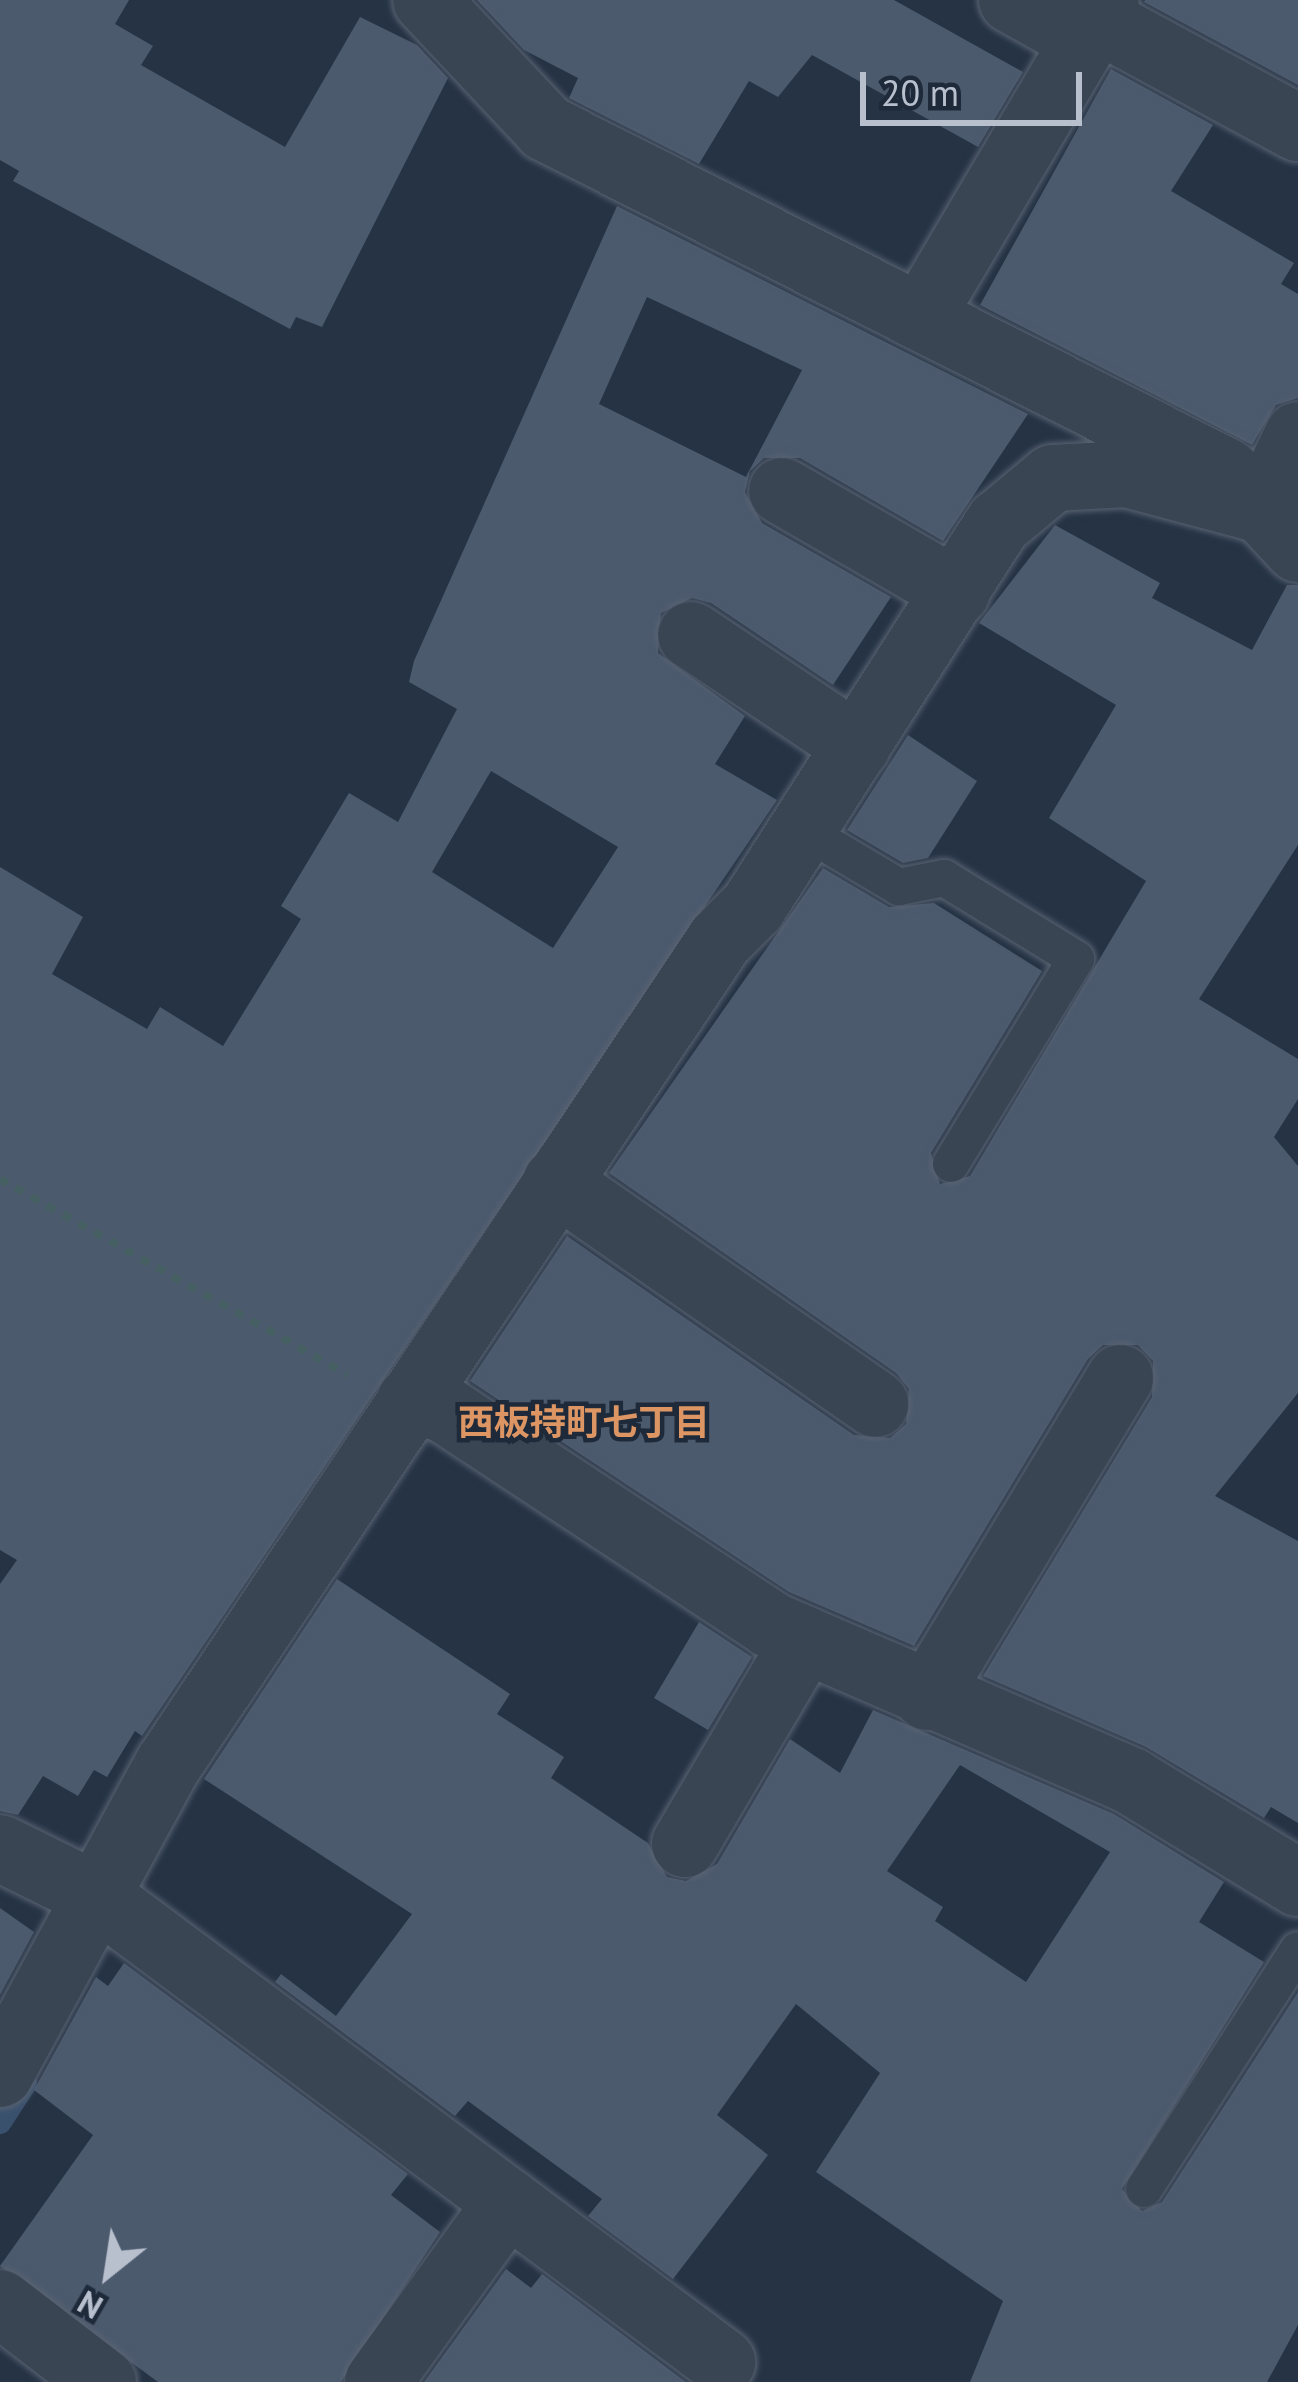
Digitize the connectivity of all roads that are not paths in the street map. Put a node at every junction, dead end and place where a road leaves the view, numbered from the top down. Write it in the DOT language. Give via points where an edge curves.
graph roads {
  1 [pos="426,0"];
  2 [pos="1012,0"];
  3 [pos="1103,16"];
  4 [pos="1298,128"];
  5 [pos="922,317"];
  6 [pos="1298,435"];
  7 [pos="782,491"];
  8 [pos="1276,517"];
  9 [pos="957,592"];
  10 [pos="691,635"];
  11 [pos="857,746"];
  12 [pos="803,830"];
  13 [pos="951,1164"];
  14 [pos="556,1182"];
  15 [pos="1120,1378"];
  16 [pos="410,1401"];
  17 [pos="875,1404"];
  18 [pos="805,1640"];
  19 [pos="927,1696"];
  20 [pos="685,1844"];
  21 [pos="0,1848"];
  22 [pos="1298,1883"];
  23 [pos="97,1896"];
  24 [pos="1298,1950"];
  25 [pos="0,2074"];
  26 [pos="1144,2189"];
  27 [pos="508,2202"];
  28 [pos="0,2303"];
  29 [pos="722,2362"];
  30 [pos="104,2382"];
  31 [pos="378,2382"];
  1 -- 5 [label="street" via="546,128"];
  2 -- 3 [label="street" via="1068,31"];
  3 -- 4 [label="street"];
  3 -- 5 [label="street"];
  5 -- 8 [label="street"];
  6 -- 8 [label="street"];
  7 -- 9 [label="street"];
  8 -- 9 [label="street" via="1127,474 1053,478 999,523"];
  9 -- 11 [label="street"];
  10 -- 11 [label="street"];
  11 -- 12 [label="street"];
  12 -- 13 [label="lane" via="899,887 944,878 1076,958"];
  12 -- 14 [label="street"];
  14 -- 16 [label="street"];
  14 -- 17 [label="street"];
  15 -- 19 [label="street"];
  16 -- 18 [label="street" via="444,1409"];
  16 -- 23 [label="street" via="168,1765"];
  18 -- 19 [label="street"];
  18 -- 20 [label="street"];
  19 -- 22 [label="street" via="1131,1781"];
  21 -- 23 [label="street"];
  23 -- 25 [label="street"];
  23 -- 27 [label="street"];
  24 -- 26 [label="lane"];
  27 -- 29 [label="street"];
  27 -- 31 [label="street"];
  28 -- 30 [label="street"];
}
